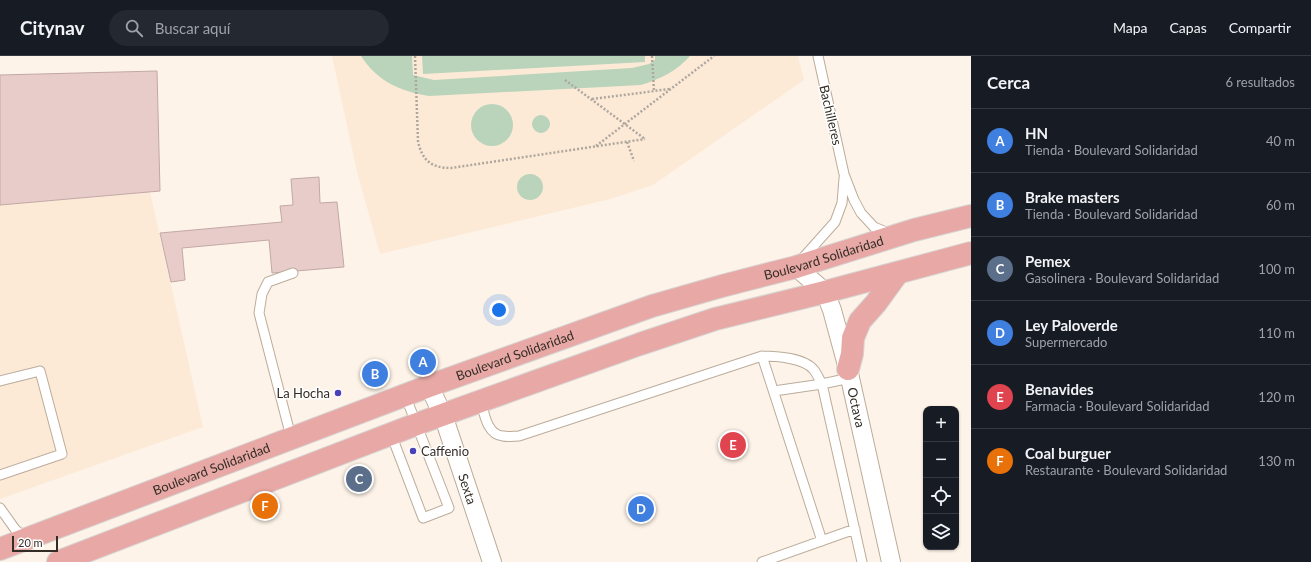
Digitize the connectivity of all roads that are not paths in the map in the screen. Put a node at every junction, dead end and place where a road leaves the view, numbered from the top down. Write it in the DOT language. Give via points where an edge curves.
graph roads {
  1 [pos="818,56"];
  2 [pos="844,174"];
  3 [pos="971,216"];
  4 [pos="914,230"];
  5 [pos="971,253"];
  6 [pos="796,267"];
  7 [pos="293,273"];
  8 [pos="897,274"];
  9 [pos="825,292"];
  10 [pos="762,356"];
  11 [pos="849,374"];
  12 [pos="0,381"];
  13 [pos="822,384"];
  14 [pos="429,386"];
  15 [pos="774,391"];
  16 [pos="405,395"];
  17 [pos="480,401"];
  18 [pos="443,415"];
  19 [pos="417,424"];
  20 [pos="391,434"];
  21 [pos="291,437"];
  22 [pos="0,475"];
  23 [pos="0,508"];
  24 [pos="855,529"];
  25 [pos="26,539"];
  26 [pos="822,541"];
  27 [pos="0,549"];
  28 [pos="58,562"];
  29 [pos="492,562"];
  30 [pos="762,562"];
  31 [pos="862,562"];
  32 [pos="891,562"];
  1 -- 2 [label="lane, Bachilleres"];
  2 -- 4 [label="lane, Bachilleres" via="857,206 874,227 890,234"];
  2 -- 6 [label="lane, Bachilleres" via="842,203 835,222"];
  3 -- 4 [label="main road, Boulevard Solidaridad"];
  4 -- 6 [label="main road, Boulevard Solidaridad"];
  5 -- 8 [label="main road"];
  6 -- 9 [label="street, Octava"];
  6 -- 14 [label="main road, Boulevard Solidaridad" via="652,306"];
  7 -- 21 [label="lane" via="268,282 262,294 259,313"];
  8 -- 9 [label="main road"];
  8 -- 11 [label="main road" via="860,321 853,338"];
  9 -- 11 [label="street, Octava"];
  9 -- 17 [label="main road" via="715,319"];
  10 -- 13 [label="lane" via="796,360 813,368"];
  10 -- 15 [label="lane"];
  10 -- 17 [label="lane" via="519,436 501,436 492,430 486,421"];
  11 -- 13 [label="lane"];
  11 -- 32 [label="street, Octava"];
  12 -- 22 [label="lane" via="40,371 62,454"];
  13 -- 15 [label="lane"];
  13 -- 24 [label="lane"];
  14 -- 16 [label="main road, Boulevard Solidaridad"];
  14 -- 18 [label="street, Sexta"];
  15 -- 26 [label="lane"];
  16 -- 19 [label="lane"];
  16 -- 21 [label="main road, Boulevard Solidaridad"];
  17 -- 18 [label="main road"];
  18 -- 19 [label="main road"];
  18 -- 29 [label="street, Sexta"];
  19 -- 20 [label="main road"];
  19 -- 20 [label="lane" via="449,508 423,518"];
  20 -- 28 [label="main road"];
  21 -- 25 [label="main road, Boulevard Solidaridad"];
  23 -- 25 [label="lane" via="15,529"];
  24 -- 26 [label="lane"];
  24 -- 31 [label="lane"];
  25 -- 27 [label="main road, Boulevard Solidaridad"];
  26 -- 30 [label="lane"];
}
